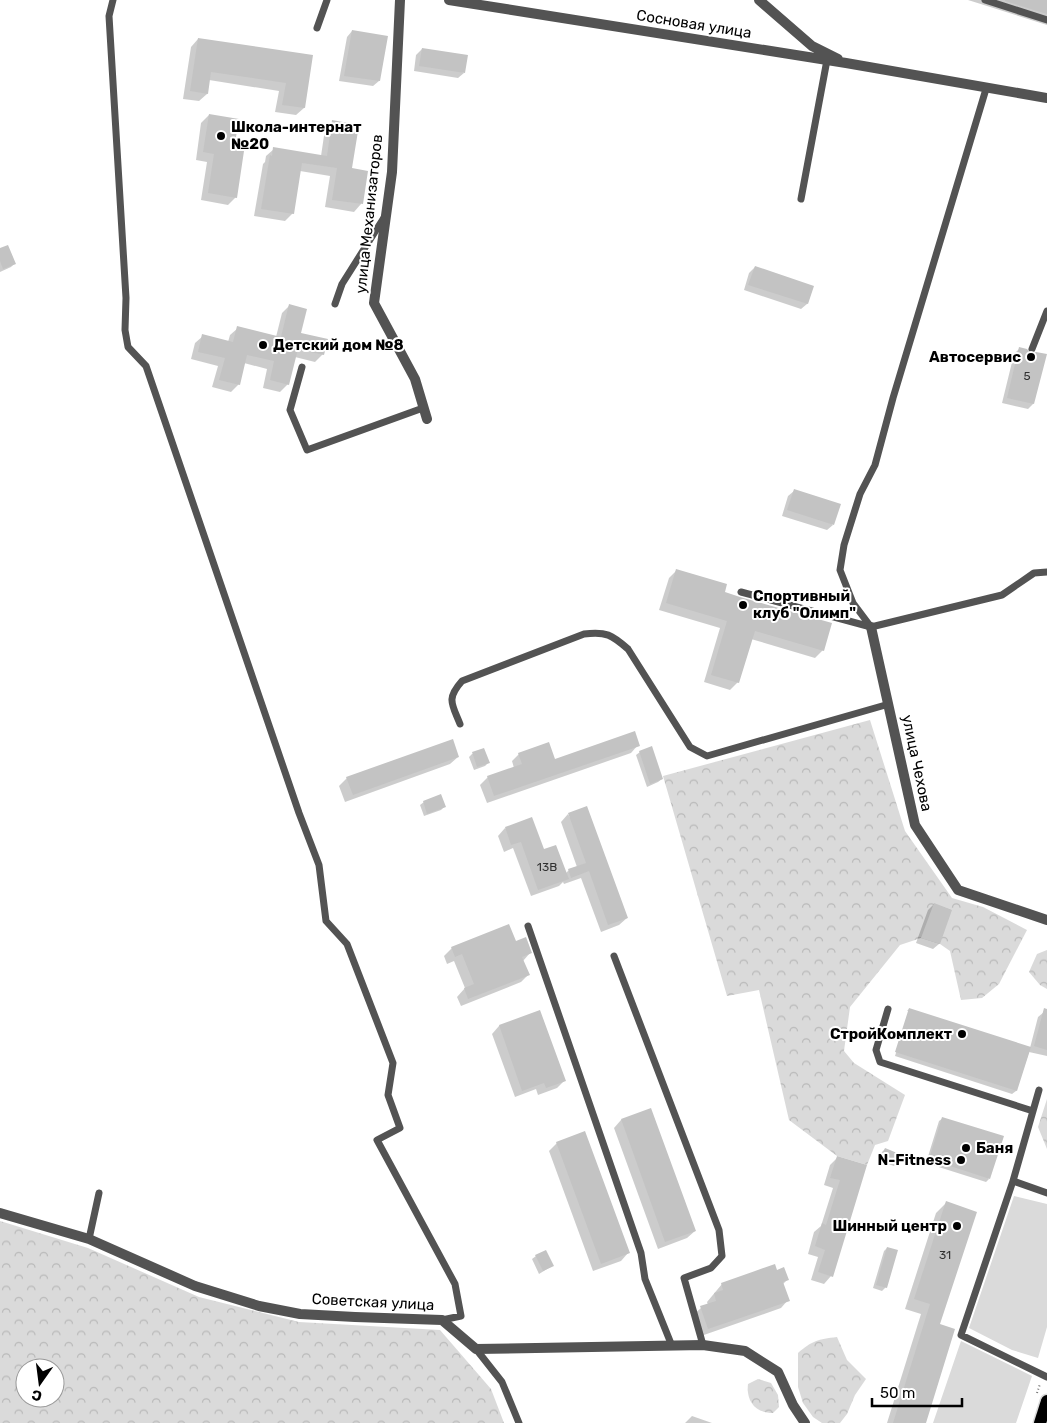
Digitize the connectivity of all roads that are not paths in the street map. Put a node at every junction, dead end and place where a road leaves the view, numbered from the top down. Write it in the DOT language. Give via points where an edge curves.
graph roads {
  1 [pos="113,0"];
  2 [pos="327,0"];
  3 [pos="400,0"];
  4 [pos="448,0"];
  5 [pos="759,0"];
  6 [pos="985,0"];
  7 [pos="1047,20"];
  8 [pos="317,28"];
  9 [pos="827,60"];
  10 [pos="846,63"];
  11 [pos="986,89"];
  12 [pos="1047,98"];
  13 [pos="801,199"];
  14 [pos="386,214"];
  15 [pos="335,304"];
  16 [pos="1047,311"];
  17 [pos="1032,349"];
  18 [pos="302,367"];
  19 [pos="423,408"];
  20 [pos="427,419"];
  21 [pos="1047,572"];
  22 [pos="741,592"];
  23 [pos="871,627"];
  24 [pos="889,704"];
  25 [pos="460,724"];
  26 [pos="1047,920"];
  27 [pos="528,926"];
  28 [pos="614,956"];
  29 [pos="888,1009"];
  30 [pos="1039,1090"];
  31 [pos="1033,1111"];
  32 [pos="1013,1181"];
  33 [pos="1047,1192"];
  34 [pos="99,1193"];
  35 [pos="0,1213"];
  36 [pos="89,1239"];
  37 [pos="442,1320"];
  38 [pos="702,1345"];
  39 [pos="672,1346"];
  40 [pos="476,1349"];
  41 [pos="1047,1377"];
  42 [pos="1047,1401"];
  43 [pos="519,1423"];
  44 [pos="806,1423"];
  45 [pos="1040,1423"];
  1 -- 37 [label="lane" via="109,16 128,347 146,366 319,865 326,921 347,944 393,1063 388,1095 400,1128 377,1140 455,1284 460,1316"];
  2 -- 8 [label="lane"];
  3 -- 14 [label="street, улица Механизаторов" via="392,172"];
  4 -- 9 [label="street, Сосновая улица"];
  5 -- 10 [label="street, Сосновая улица" via="812,46"];
  6 -- 7 [label="lane"];
  9 -- 10 [label="street, Сосновая улица"];
  9 -- 13 [label="lane"];
  10 -- 11 [label="street, Сосновая улица"];
  11 -- 12 [label="street, Сосновая улица"];
  11 -- 23 [label="lane" via="875,465 860,494 844,545 840,570 853,603"];
  14 -- 15 [label="lane" via="342,284"];
  14 -- 19 [label="street, улица Механизаторов" via="374,303 415,380"];
  16 -- 17 [label="lane"];
  18 -- 19 [label="lane" via="290,410 307,450"];
  19 -- 20 [label="street, улица Механизаторов"];
  21 -- 23 [label="lane" via="1034,573 1002,595"];
  22 -- 23 [label="lane"];
  23 -- 24 [label="street, улица Чехова"];
  24 -- 25 [label="lane" via="707,756 690,747 628,649 616,638 599,632 584,634 462,681 454,690 451,702"];
  24 -- 26 [label="street, улица Чехова" via="915,826 958,890"];
  27 -- 39 [label="lane" via="641,1254 645,1279"];
  28 -- 38 [label="lane" via="718,1230 722,1256 711,1268 684,1278"];
  29 -- 31 [label="lane" via="876,1050 880,1062"];
  30 -- 31 [label="lane"];
  31 -- 32 [label="lane"];
  32 -- 33 [label="lane"];
  32 -- 41 [label="lane" via="961,1335"];
  34 -- 36 [label="lane"];
  35 -- 36 [label="street, Советская улица"];
  36 -- 37 [label="street, Советская улица" via="195,1286 259,1306 300,1314"];
  37 -- 40 [label="street, Советская улица"];
  38 -- 39 [label="street"];
  38 -- 44 [label="street" via="744,1351 778,1372 793,1405"];
  39 -- 40 [label="street"];
  40 -- 43 [label="lane" via="502,1382"];
  42 -- 45 [label="main road"];
}
